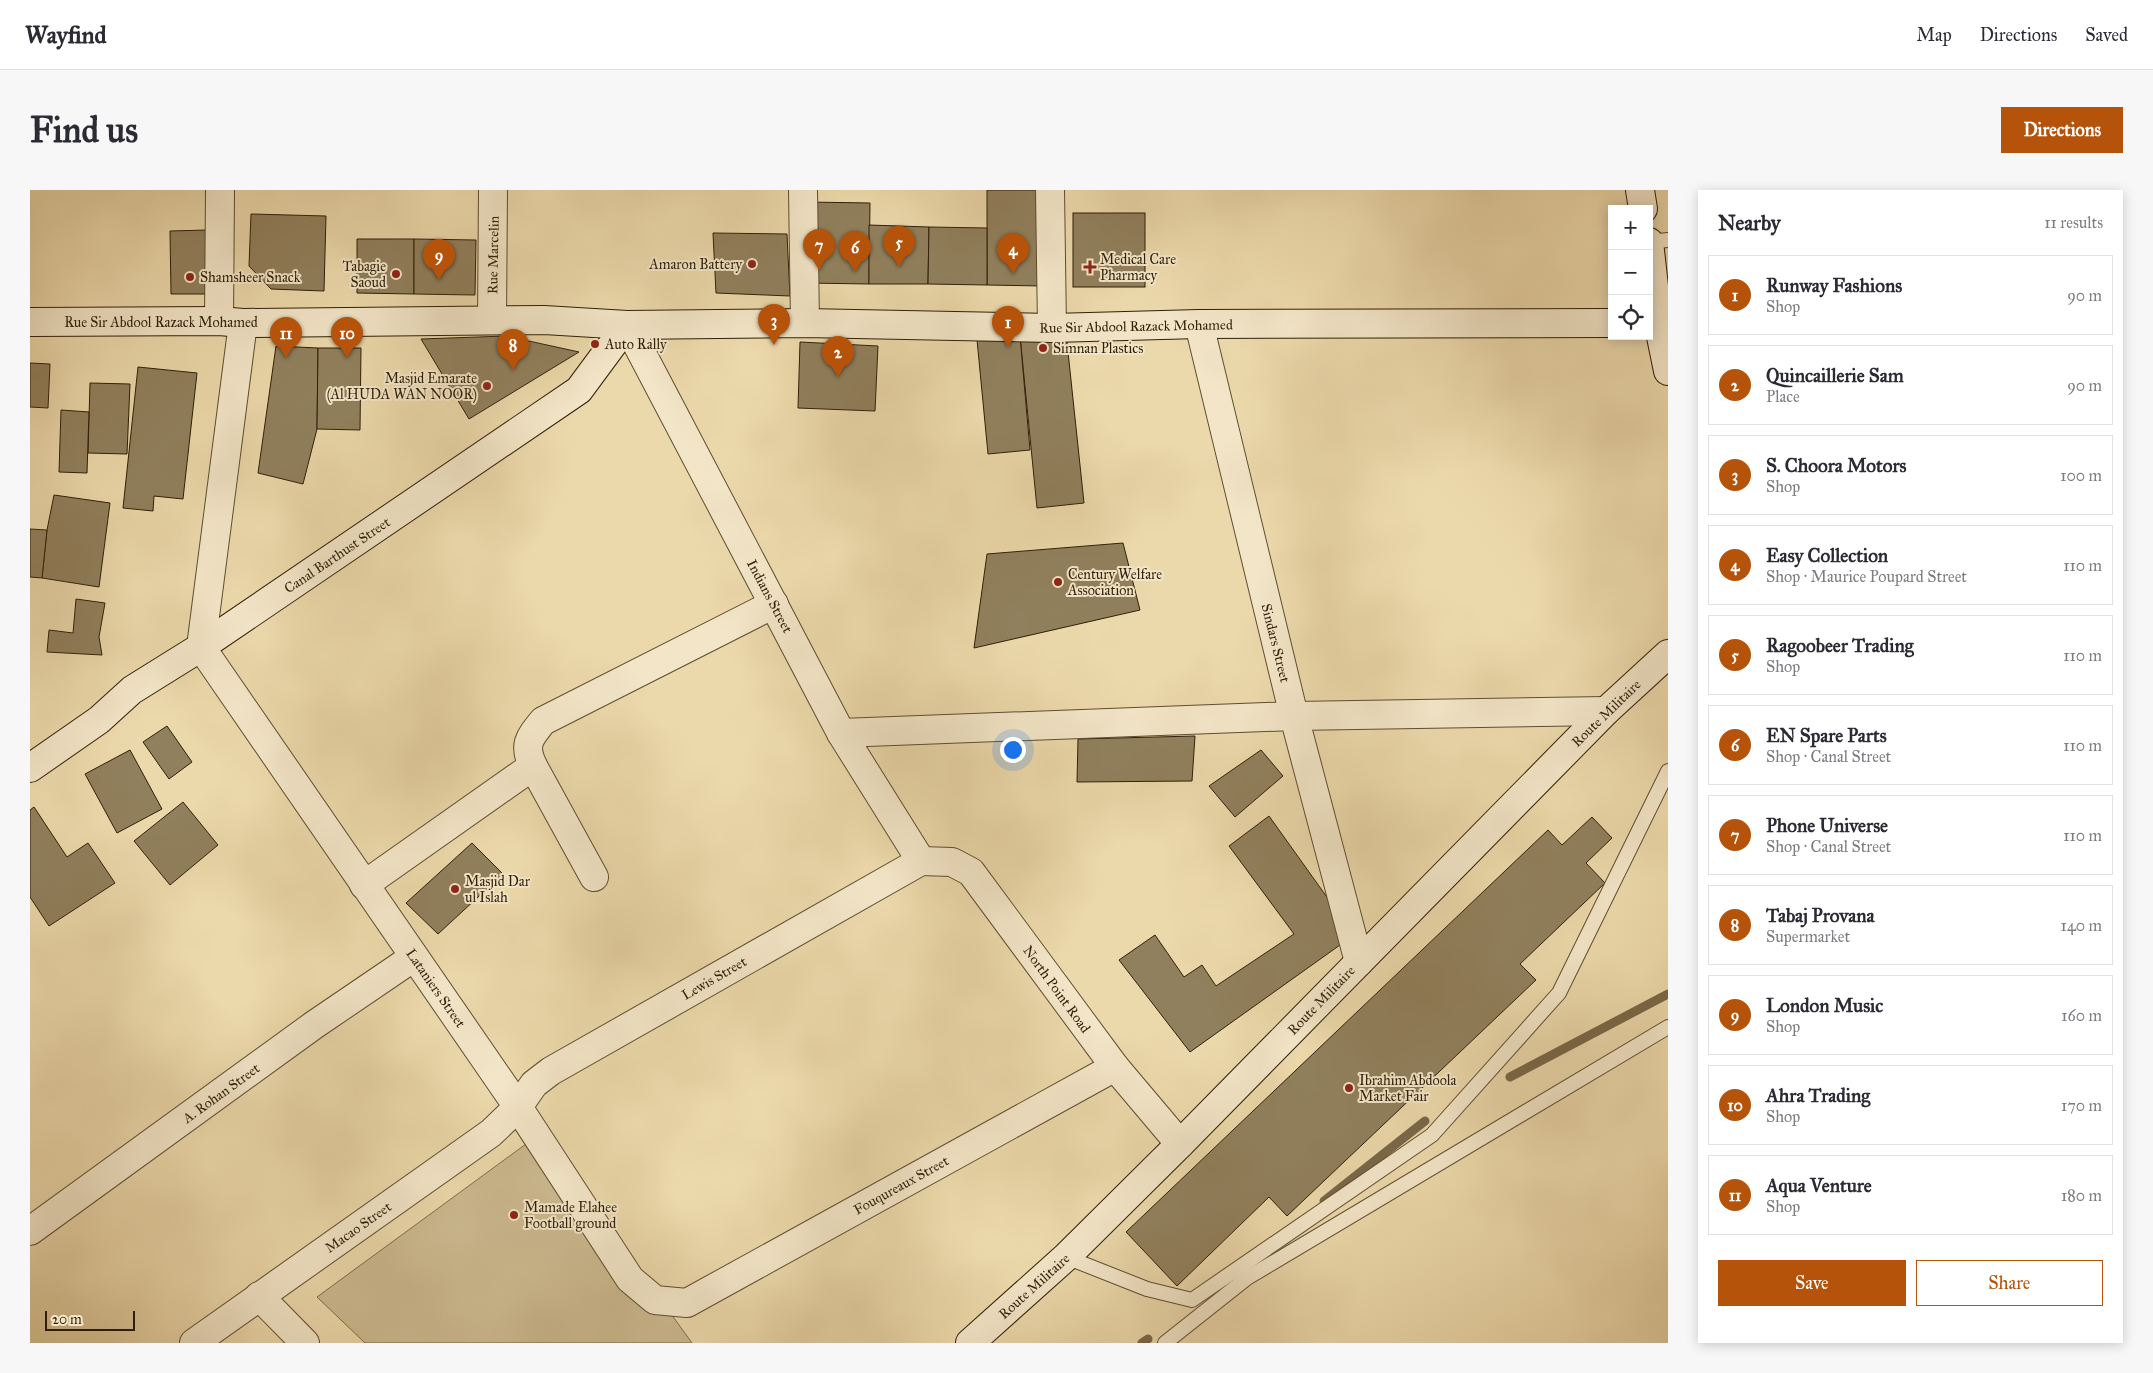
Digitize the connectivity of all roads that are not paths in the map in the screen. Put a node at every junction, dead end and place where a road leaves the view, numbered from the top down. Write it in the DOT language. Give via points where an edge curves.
graph roads {
  1 [pos="220,190"];
  2 [pos="493,190"];
  3 [pos="803,190"];
  4 [pos="1050,190"];
  5 [pos="1640,190"];
  6 [pos="1642,205"];
  7 [pos="1668,240"];
  8 [pos="1653,242"];
  9 [pos="1650,250"];
  10 [pos="492,320"];
  11 [pos="30,322"];
  12 [pos="231,322"];
  13 [pos="1658,322"];
  14 [pos="805,323"];
  15 [pos="1608,323"];
  16 [pos="1199,324"];
  17 [pos="627,325"];
  18 [pos="1052,328"];
  19 [pos="1668,371"];
  20 [pos="774,604"];
  21 [pos="202,647"];
  22 [pos="1668,654"];
  23 [pos="1606,711"];
  24 [pos="1294,716"];
  25 [pos="841,733"];
  26 [pos="533,766"];
  27 [pos="30,768"];
  28 [pos="1668,771"];
  29 [pos="920,861"];
  30 [pos="594,877"];
  31 [pos="364,885"];
  32 [pos="414,957"];
  33 [pos="1359,962"];
  34 [pos="1668,1028"];
  35 [pos="1115,1067"];
  36 [pos="518,1107"];
  37 [pos="1180,1144"];
  38 [pos="30,1231"];
  39 [pos="1066,1257"];
  40 [pos="259,1296"];
  41 [pos="686,1303"];
  42 [pos="194,1343"];
  43 [pos="306,1343"];
  44 [pos="970,1343"];
  45 [pos="1165,1343"];
  1 -- 12 [label="street"];
  2 -- 10 [label="street, Rue Marcelin"];
  3 -- 14 [label="street"];
  4 -- 18 [label="street"];
  5 -- 6 [label="street"];
  7 -- 8 [label="lane"];
  9 -- 13 [label="street"];
  10 -- 12 [label="street, Rue Sir Abdool Razack Mohamed"];
  10 -- 17 [label="street, Rue Sir Abdool Razack Mohamed"];
  11 -- 12 [label="street, Rue Sir Abdool Razack Mohamed"];
  12 -- 21 [label="street"];
  13 -- 19 [label="street"];
  14 -- 17 [label="street, Rue Sir Abdool Razack Mohamed"];
  14 -- 18 [label="street, Rue Sir Abdool Razack Mohamed"];
  15 -- 16 [label="street, Rue Sir Abdool Razack Mohamed"];
  16 -- 18 [label="street, Rue Sir Abdool Razack Mohamed"];
  16 -- 24 [label="street, Sindars Street"];
  17 -- 20 [label="street, Indians Street"];
  17 -- 21 [label="street, Canal Barthust Street" via="579,390"];
  20 -- 25 [label="street, Indians Street"];
  20 -- 26 [label="street" via="543,722 530,738 527,753"];
  21 -- 27 [label="street, Canal Barthust Street" via="132,690 99,720"];
  21 -- 31 [label="street, Lataniers Street"];
  22 -- 23 [label="street, Route Militaire"];
  23 -- 24 [label="street"];
  23 -- 33 [label="street, Route Militaire"];
  24 -- 25 [label="street"];
  24 -- 33 [label="street, Sindars Street"];
  25 -- 29 [label="street, Indians Street"];
  26 -- 30 [label="street"];
  26 -- 31 [label="street"];
  28 -- 39 [label="lane" via="1559,993 1432,1135 1192,1300 1147,1289"];
  29 -- 35 [label="street, North Point Road" via="952,862 971,872"];
  29 -- 36 [label="street, Lewis Street" via="551,1071 534,1084"];
  31 -- 32 [label="street, Lataniers Street"];
  32 -- 36 [label="street, Lataniers Street"];
  32 -- 38 [label="street, A. Rohan Street" via="314,1025"];
  33 -- 37 [label="street, Route Militaire"];
  34 -- 45 [label="lane" via="1247,1278"];
  35 -- 37 [label="street, North Point Road"];
  35 -- 41 [label="street, Fouqureaux Street"];
  36 -- 40 [label="street, Macao Street" via="491,1133"];
  36 -- 41 [label="street, Lataniers Street" via="630,1279 656,1300"];
  37 -- 39 [label="street, Route Militaire"];
  39 -- 44 [label="street, Route Militaire"];
  40 -- 42 [label="street, Macao Street"];
  40 -- 43 [label="street"];
}
